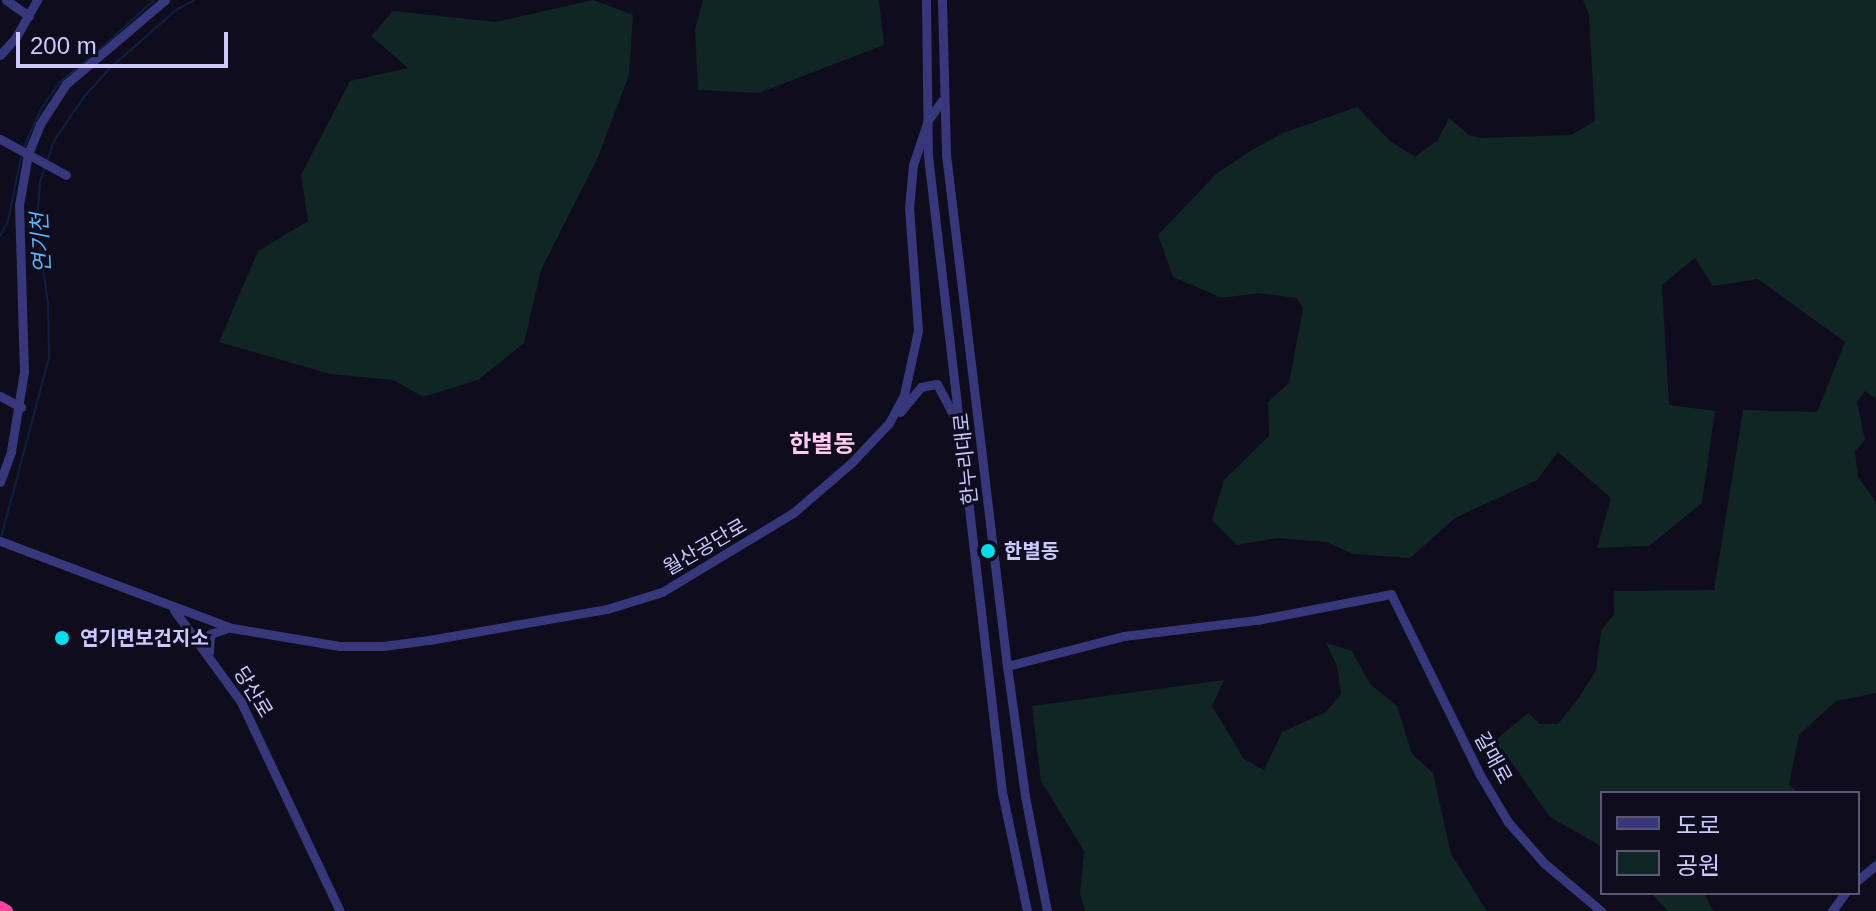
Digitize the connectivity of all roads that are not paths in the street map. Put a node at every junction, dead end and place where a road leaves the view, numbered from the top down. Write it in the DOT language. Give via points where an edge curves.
graph roads {
  1 [pos="6,0"];
  2 [pos="37,0"];
  3 [pos="165,0"];
  4 [pos="926,0"];
  5 [pos="942,0"];
  6 [pos="29,16"];
  7 [pos="0,55"];
  8 [pos="942,101"];
  9 [pos="928,120"];
  10 [pos="0,139"];
  11 [pos="27,153"];
  12 [pos="62,173"];
  13 [pos="0,396"];
  14 [pos="21,407"];
  15 [pos="889,423"];
  16 [pos="960,426"];
  17 [pos="0,482"];
  18 [pos="0,541"];
  19 [pos="172,607"];
  20 [pos="232,628"];
  21 [pos="211,659"];
  22 [pos="1007,666"];
  23 [pos="1876,865"];
  24 [pos="1860,878"];
  25 [pos="0,907"];
  26 [pos="7,911"];
  27 [pos="340,911"];
  28 [pos="1027,911"];
  29 [pos="1047,911"];
  30 [pos="1601,911"];
  1 -- 6 [label="street"];
  2 -- 6 [label="street"];
  3 -- 11 [label="street" via="66,84"];
  4 -- 9 [label="street, 한누리대로"];
  5 -- 8 [label="street, 한누리대로"];
  6 -- 7 [label="street"];
  8 -- 9 [label="street, 월산공단로"];
  8 -- 22 [label="street, 한누리대로"];
  9 -- 15 [label="street, 월산공단로" via="910,181 918,330 904,395"];
  9 -- 16 [label="street, 한누리대로"];
  10 -- 11 [label="street"];
  11 -- 12 [label="street"];
  11 -- 14 [label="street" via="19,205 26,342"];
  13 -- 14 [label="street"];
  14 -- 17 [label="street"];
  15 -- 16 [label="street" via="921,387 937,384"];
  15 -- 20 [label="street, 월산공단로" via="793,513 662,592 607,609 383,646 296,641"];
  16 -- 28 [label="street, 한누리대로" via="1002,792"];
  18 -- 19 [label="street"];
  19 -- 20 [label="street, 월산공단로"];
  19 -- 21 [label="street, 당산로"];
  20 -- 21 [label="street" via="210,634"];
  21 -- 27 [label="street, 당산로" via="260,739"];
  22 -- 29 [label="street, 한누리대로"];
  22 -- 30 [label="street, 갈매로" via="1124,636 1257,620 1391,594 1508,822 1544,863"];
  23 -- 24 [label="street"];
  25 -- 26 [label="highway"];
}
